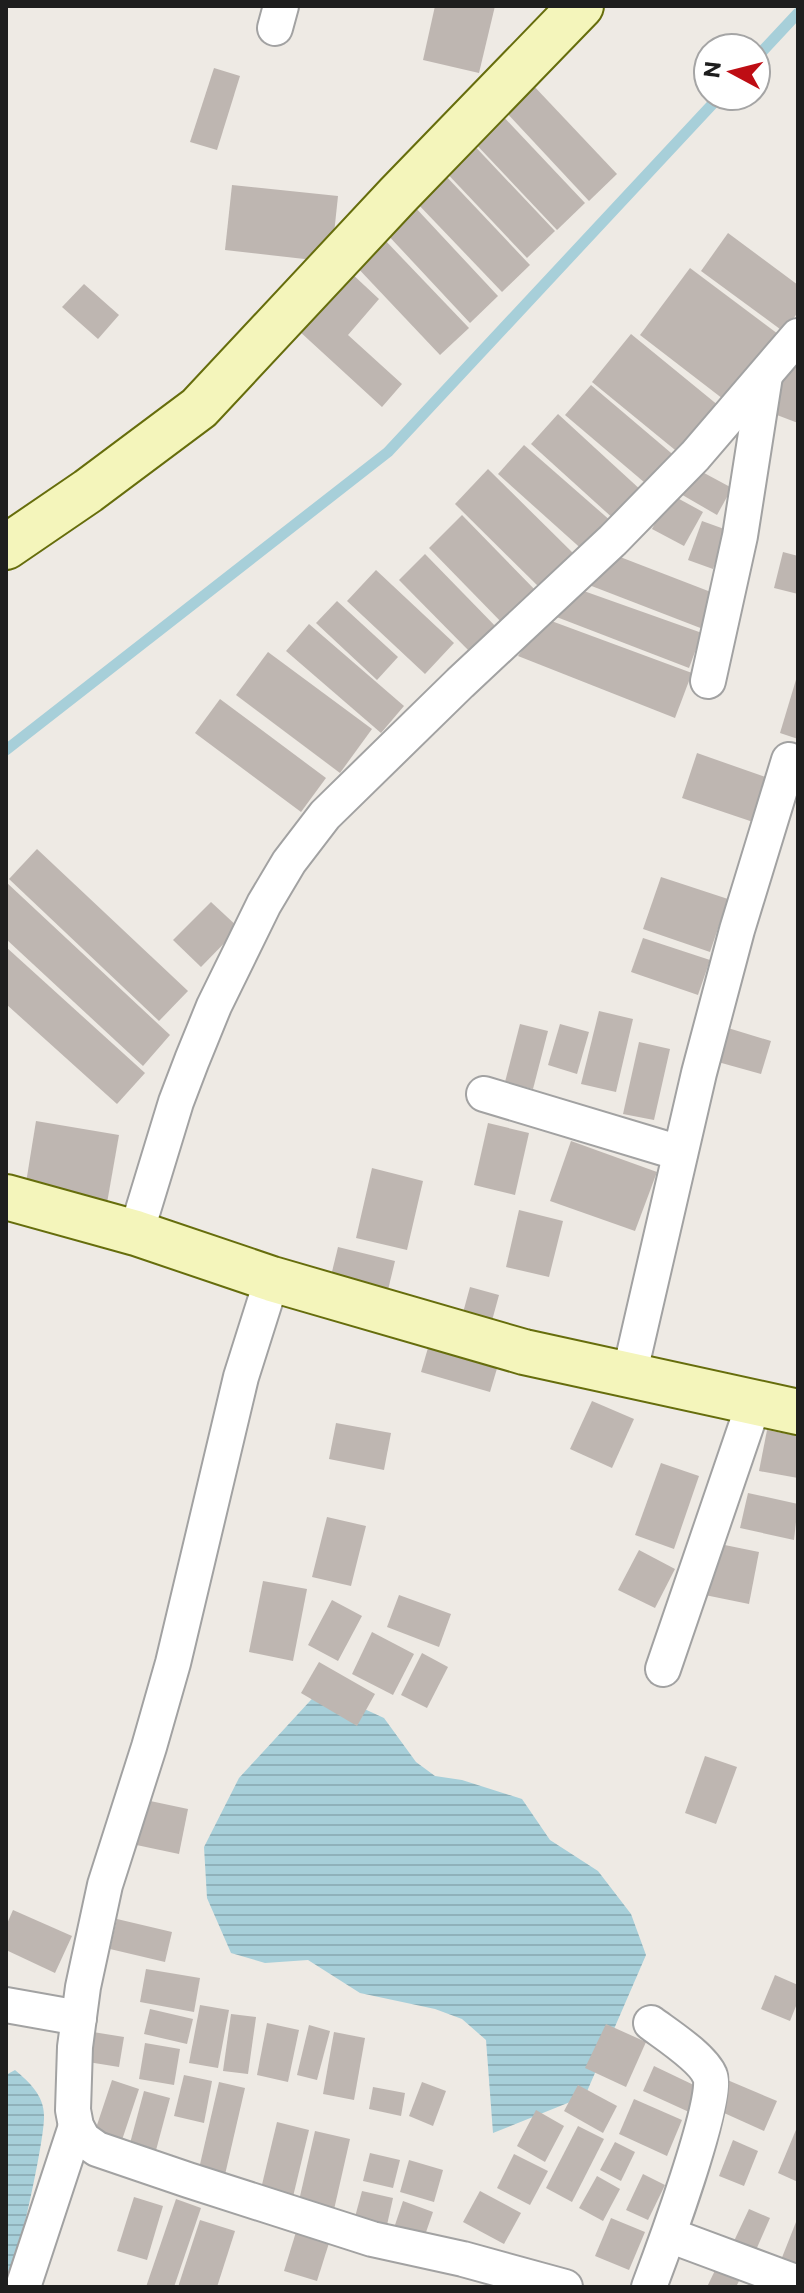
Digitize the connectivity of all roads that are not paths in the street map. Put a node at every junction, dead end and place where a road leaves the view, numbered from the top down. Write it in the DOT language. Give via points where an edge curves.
graph roads {
  1 [pos="581,6"];
  2 [pos="798,336"];
  3 [pos="765,376"];
  4 [pos="6,547"];
  5 [pos="708,681"];
  6 [pos="789,760"];
  7 [pos="484,1094"];
  8 [pos="680,1153"];
  9 [pos="6,1197"];
  10 [pos="136,1233"];
  11 [pos="272,1279"];
  12 [pos="629,1376"];
  13 [pos="754,1403"];
  14 [pos="798,1412"];
  15 [pos="663,1669"];
  16 [pos="6,2005"];
  17 [pos="79,2018"];
  18 [pos="651,2023"];
  19 [pos="76,2126"];
  20 [pos="669,2235"];
  21 [pos="798,2283"];
  22 [pos="23,2287"];
  23 [pos="565,2287"];
  24 [pos="649,2287"];
  1 -- 4 [label="street" via="199,408"];
  2 -- 3 [label="street"];
  3 -- 5 [label="street" via="740,536"];
  3 -- 10 [label="street" via="613,540 325,815 289,862 198,1046"];
  6 -- 8 [label="street" via="737,930"];
  7 -- 8 [label="street"];
  8 -- 12 [label="street"];
  9 -- 10 [label="street"];
  10 -- 11 [label="street"];
  11 -- 12 [label="street" via="524,1352"];
  11 -- 17 [label="street" via="241,1377 173,1663 105,1885"];
  12 -- 13 [label="street"];
  13 -- 14 [label="street"];
  13 -- 15 [label="street"];
  16 -- 17 [label="street"];
  17 -- 19 [label="street"];
  18 -- 20 [label="street" via="712,2078"];
  19 -- 22 [label="street"];
  19 -- 23 [label="street" via="97,2149 188,2180 372,2239"];
  20 -- 21 [label="street"];
  20 -- 24 [label="street"];
}
